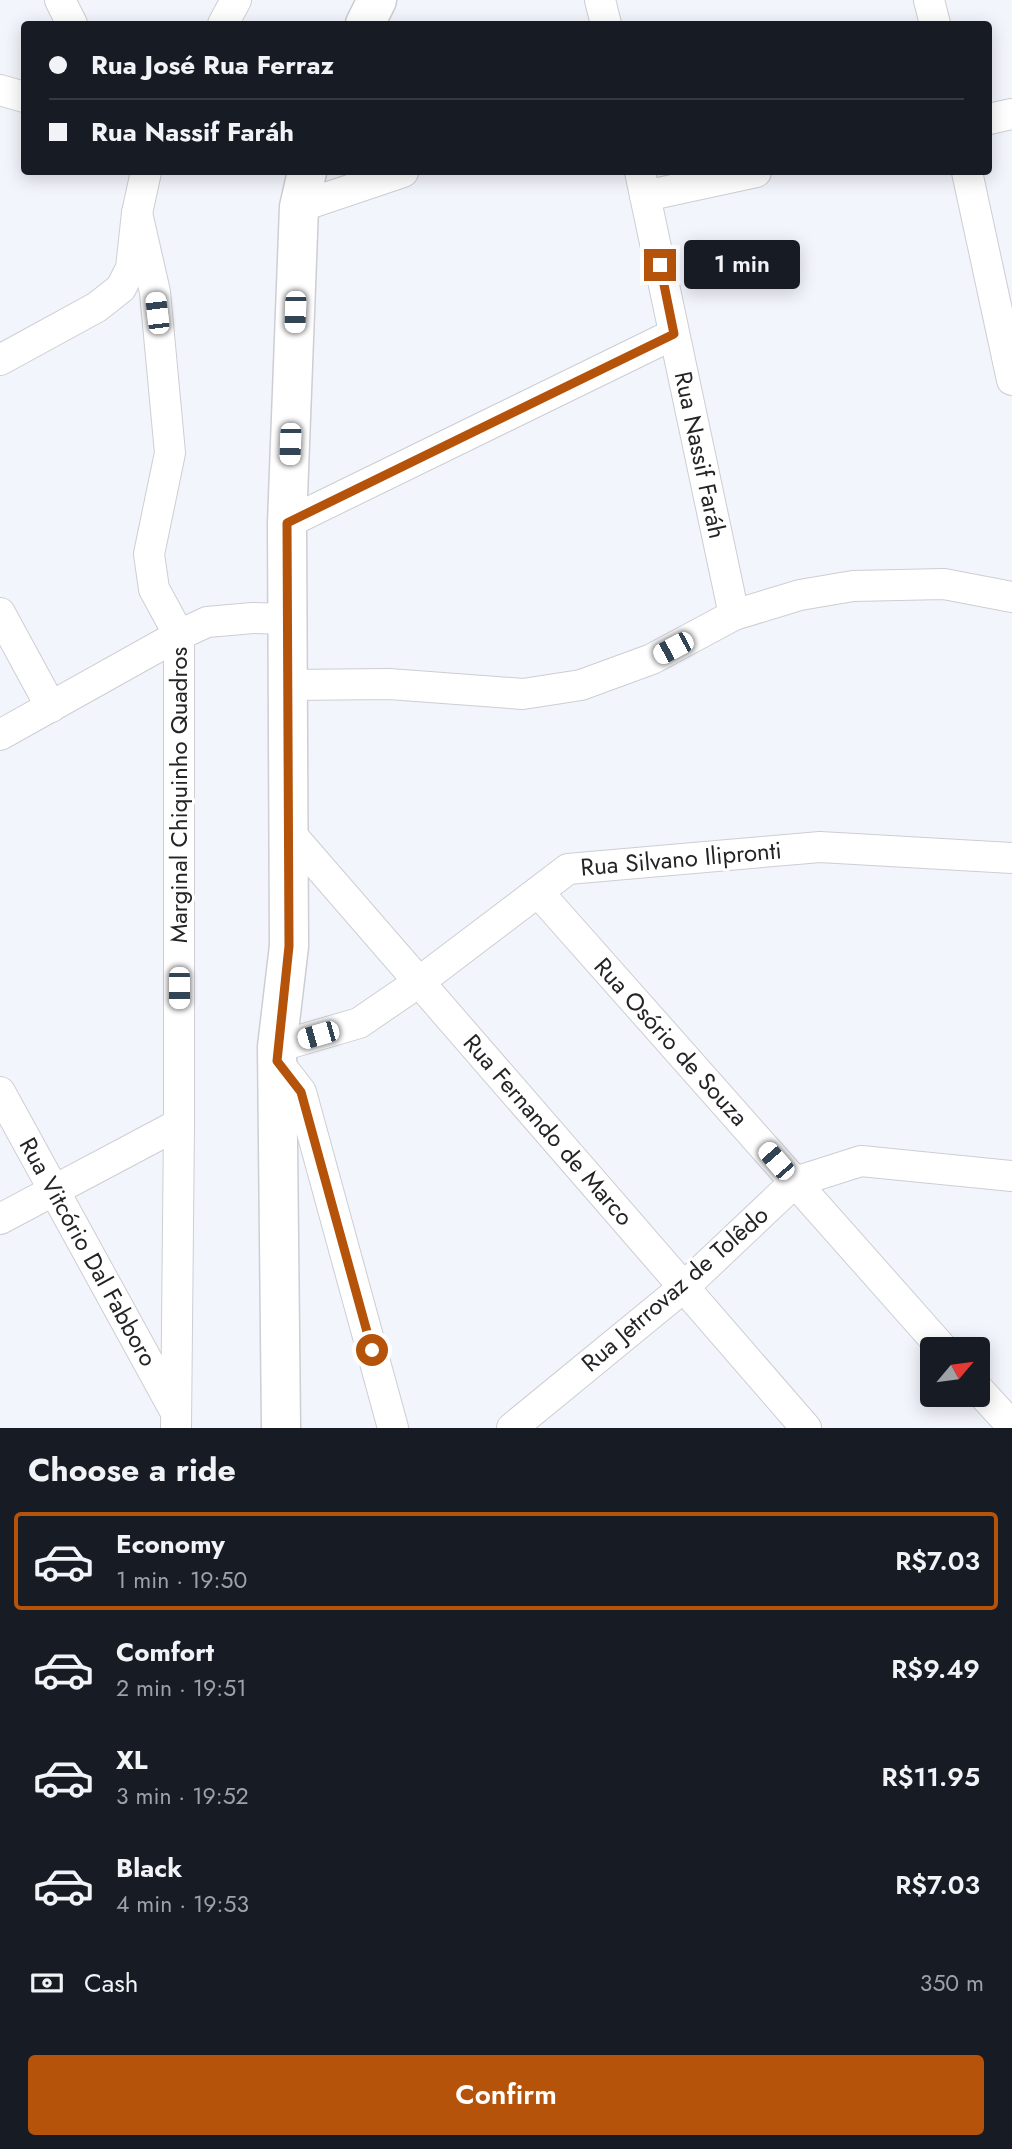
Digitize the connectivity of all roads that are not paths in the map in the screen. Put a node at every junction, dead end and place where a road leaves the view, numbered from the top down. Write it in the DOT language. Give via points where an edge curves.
graph roads {
  1 [pos="60,0"];
  2 [pos="236,0"];
  3 [pos="377,0"];
  4 [pos="600,0"];
  5 [pos="929,0"];
  6 [pos="70,21"];
  7 [pos="225,21"];
  8 [pos="366,21"];
  9 [pos="605,21"];
  10 [pos="934,21"];
  11 [pos="0,90"];
  12 [pos="21,96"];
  13 [pos="1012,114"];
  14 [pos="992,119"];
  15 [pos="145,175"];
  16 [pos="385,175"];
  17 [pos="728,175"];
  18 [pos="968,175"];
  19 [pos="643,184"];
  20 [pos="303,189"];
  21 [pos="137,213"];
  22 [pos="674,334"];
  23 [pos="0,360"];
  24 [pos="1012,380"];
  25 [pos="287,523"];
  26 [pos="1012,597"];
  27 [pos="0,613"];
  28 [pos="734,615"];
  29 [pos="288,619"];
  30 [pos="179,635"];
  31 [pos="288,685"];
  32 [pos="51,706"];
  33 [pos="0,735"];
  34 [pos="289,832"];
  35 [pos="1012,858"];
  36 [pos="538,892"];
  37 [pos="419,982"];
  38 [pos="277,1054"];
  39 [pos="0,1092"];
  40 [pos="179,1124"];
  41 [pos="1012,1176"];
  42 [pos="795,1182"];
  43 [pos="54,1191"];
  44 [pos="0,1219"];
  45 [pos="684,1287"];
  46 [pos="932,1337"];
  47 [pos="990,1401"];
  48 [pos="176,1420"];
  49 [pos="1012,1426"];
  50 [pos="281,1428"];
  51 [pos="393,1428"];
  52 [pos="512,1428"];
  53 [pos="806,1428"];
  1 -- 6 [label="street"];
  2 -- 7 [label="street"];
  3 -- 8 [label="main road"];
  4 -- 9 [label="street"];
  5 -- 10 [label="street"];
  11 -- 12 [label="street"];
  13 -- 14 [label="street"];
  15 -- 21 [label="street"];
  16 -- 20 [label="street"];
  17 -- 19 [label="street"];
  18 -- 24 [label="street"];
  19 -- 22 [label="street, Rua Nassif Faráh"];
  20 -- 25 [label="main road"];
  21 -- 23 [label="street" via="131,268 121,288 97,307"];
  21 -- 30 [label="street" via="155,292 170,453 149,554 154,589"];
  22 -- 25 [label="street"];
  22 -- 28 [label="street, Rua Nassif Faráh"];
  25 -- 29 [label="main road"];
  26 -- 28 [label="street" via="944,584 853,586 800,595"];
  27 -- 32 [label="street"];
  28 -- 31 [label="street" via="652,659 558,689 523,694 389,684"];
  29 -- 30 [label="street" via="207,622"];
  29 -- 31 [label="main road"];
  30 -- 32 [label="street"];
  30 -- 40 [label="street, Marginal Chiquinho Quadros"];
  31 -- 34 [label="main road"];
  32 -- 33 [label="street"];
  34 -- 37 [label="street, Rua Fernando de Marco"];
  34 -- 38 [label="main road" via="289,946"];
  35 -- 36 [label="street, Rua Silvano Ilipronti" via="820,846 568,869"];
  36 -- 37 [label="street, Rua Silvano Ilipronti"];
  36 -- 42 [label="street, Rua Osório de Souza"];
  37 -- 38 [label="street, Rua Silvano Ilipronti" via="359,1023"];
  37 -- 45 [label="street, Rua Fernando de Marco"];
  38 -- 50 [label="main road"];
  38 -- 51 [label="street" via="301,1092"];
  39 -- 43 [label="street, Rua Vitcório Dal Fabboro"];
  40 -- 43 [label="street"];
  40 -- 48 [label="street, Marginal Chiquinho Quadros"];
  41 -- 42 [label="street, Rua Jetrrovaz de Tolêdo" via="861,1161"];
  42 -- 45 [label="street, Rua Jetrrovaz de Tolêdo"];
  42 -- 46 [label="street, Rua Osório de Souza"];
  43 -- 44 [label="street"];
  43 -- 48 [label="street, Rua Vitcório Dal Fabboro"];
  45 -- 52 [label="street, Rua Jetrrovaz de Tolêdo"];
  45 -- 53 [label="street, Rua Fernando de Marco"];
  47 -- 49 [label="street"];
}
